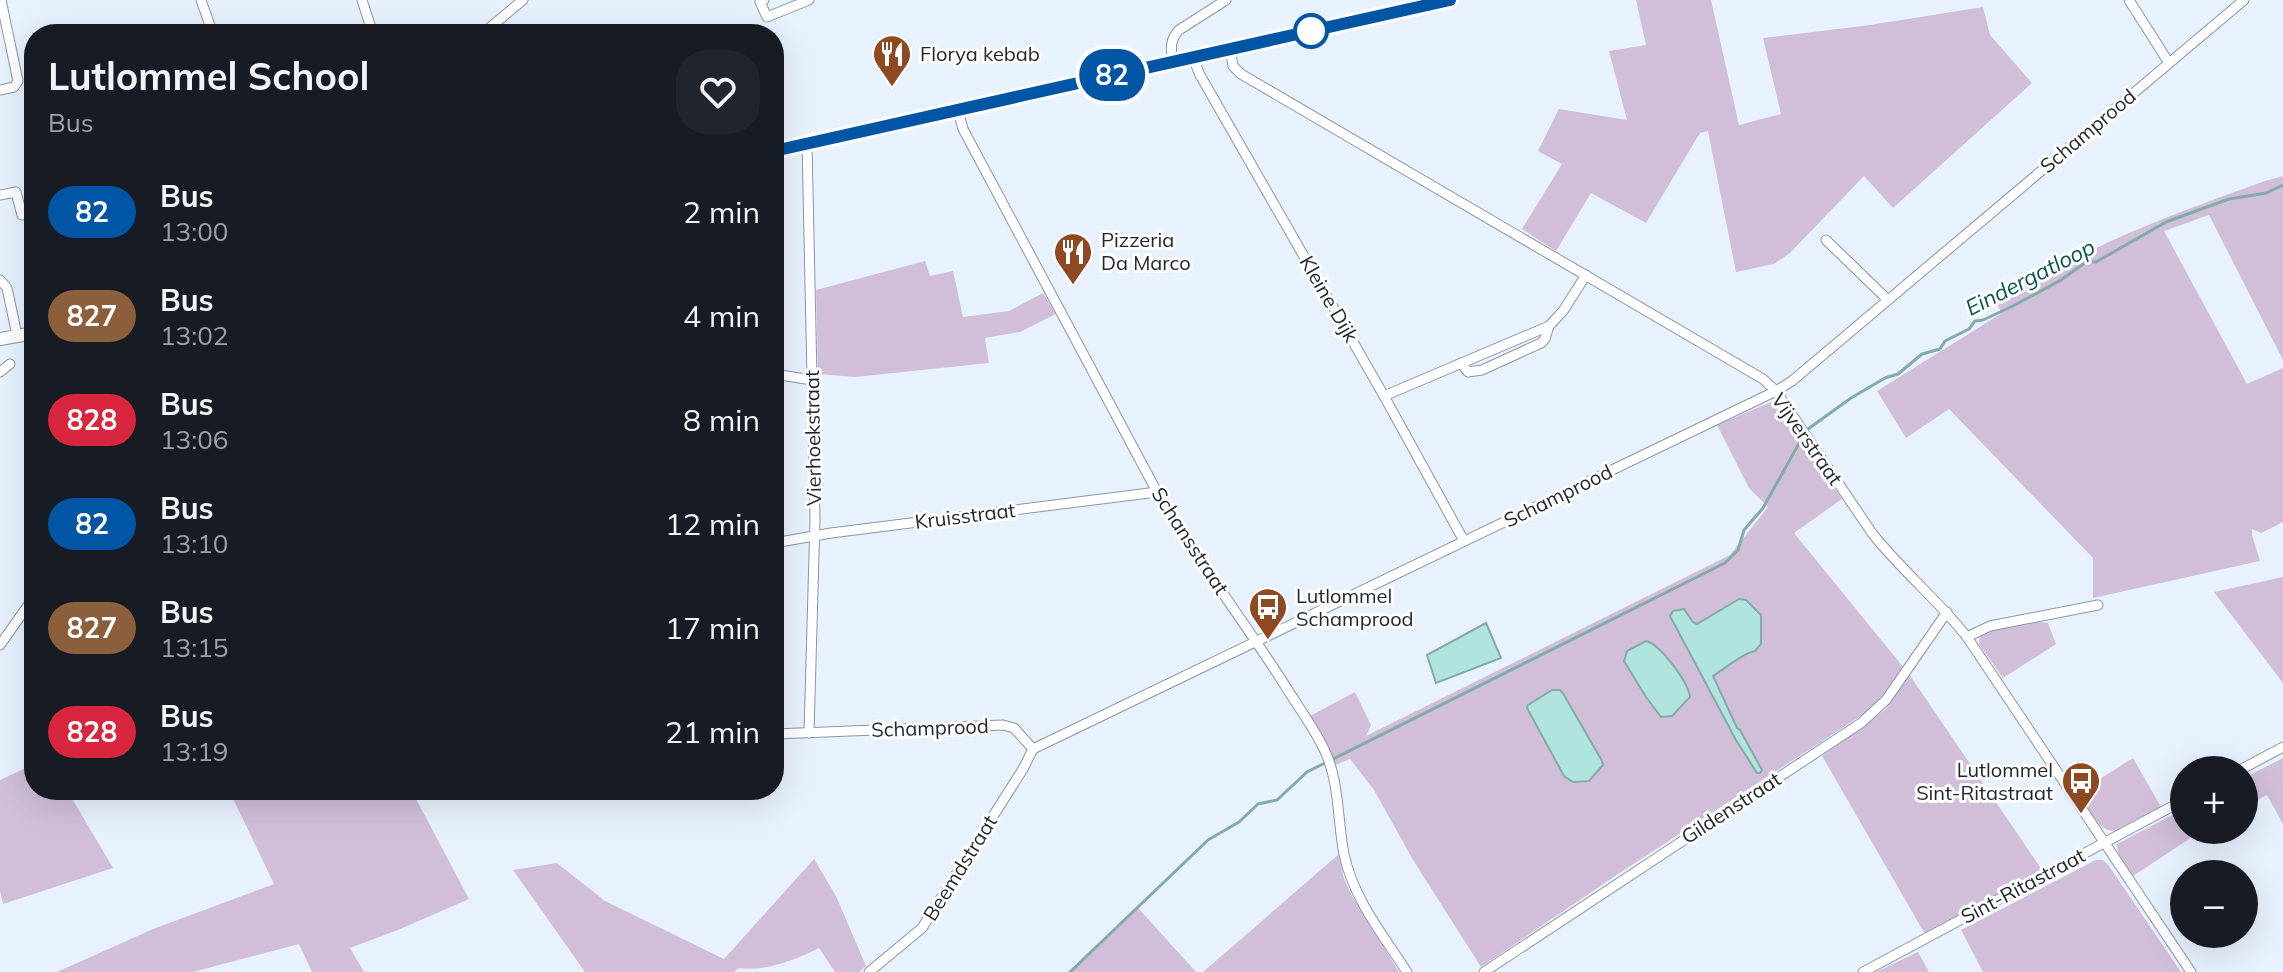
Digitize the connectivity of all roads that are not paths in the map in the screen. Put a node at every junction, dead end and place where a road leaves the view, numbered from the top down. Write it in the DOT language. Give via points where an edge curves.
graph roads {
  1 [pos="1,0"];
  2 [pos="201,0"];
  3 [pos="362,0"];
  4 [pos="523,0"];
  5 [pos="764,0"];
  6 [pos="809,0"];
  7 [pos="1226,0"];
  8 [pos="1450,0"];
  9 [pos="2129,0"];
  10 [pos="2244,0"];
  11 [pos="209,24"];
  12 [pos="370,24"];
  13 [pos="494,24"];
  14 [pos="1230,49"];
  15 [pos="1193,58"];
  16 [pos="1173,62"];
  17 [pos="2169,63"];
  18 [pos="0,90"];
  19 [pos="958,110"];
  20 [pos="807,143"];
  21 [pos="784,149"];
  22 [pos="0,195"];
  23 [pos="24,214"];
  24 [pos="1826,240"];
  25 [pos="1586,275"];
  26 [pos="0,280"];
  27 [pos="1888,300"];
  28 [pos="1549,326"];
  29 [pos="24,334"];
  30 [pos="17,335"];
  31 [pos="0,339"];
  32 [pos="1461,363"];
  33 [pos="10,364"];
  34 [pos="0,372"];
  35 [pos="784,376"];
  36 [pos="812,380"];
  37 [pos="1776,391"];
  38 [pos="1384,396"];
  39 [pos="1157,492"];
  40 [pos="814,535"];
  41 [pos="784,541"];
  42 [pos="1464,541"];
  43 [pos="2098,605"];
  44 [pos="24,611"];
  45 [pos="1947,612"];
  46 [pos="1967,637"];
  47 [pos="1258,641"];
  48 [pos="0,645"];
  49 [pos="809,733"];
  50 [pos="784,734"];
  51 [pos="2283,747"];
  52 [pos="1033,749"];
  53 [pos="2258,760"];
  54 [pos="2170,807"];
  55 [pos="2105,842"];
  56 [pos="869,972"];
  57 [pos="1407,972"];
  58 [pos="1484,972"];
  59 [pos="1863,972"];
  60 [pos="2191,972"];
  1 -- 18 [label="street" via="18,81"];
  2 -- 11 [label="street"];
  3 -- 12 [label="street"];
  4 -- 13 [label="street"];
  5 -- 6 [label="street" via="760,2 767,17"];
  7 -- 16 [label="street" via="1173,36"];
  8 -- 14 [label="main road"];
  9 -- 17 [label="street"];
  10 -- 17 [label="street, Schamprood"];
  14 -- 15 [label="main road"];
  14 -- 25 [label="street, Vijverstraat" via="1233,66 1241,74"];
  15 -- 16 [label="main road"];
  15 -- 38 [label="street, Kleine Dijk"];
  16 -- 19 [label="main road"];
  17 -- 27 [label="street, Schamprood"];
  19 -- 20 [label="main road"];
  19 -- 39 [label="street, Schansstraat" via="963,129"];
  20 -- 21 [label="main road"];
  20 -- 36 [label="street, Vierhoekstraat"];
  22 -- 23 [label="street" via="16,192"];
  24 -- 27 [label="street"];
  25 -- 28 [label="street"];
  25 -- 37 [label="street, Vijverstraat"];
  26 -- 30 [label="street" via="7,288"];
  27 -- 37 [label="street, Schamprood"];
  28 -- 32 [label="street"];
  28 -- 32 [label="street" via="1541,343 1482,370 1468,372"];
  29 -- 30 [label="main road"];
  30 -- 31 [label="main road"];
  32 -- 38 [label="street"];
  33 -- 34 [label="street"];
  35 -- 36 [label="street"];
  36 -- 40 [label="street, Vierhoekstraat"];
  37 -- 42 [label="street, Schamprood"];
  37 -- 45 [label="street, Vijverstraat" via="1879,542"];
  38 -- 42 [label="street, Kleine Dijk"];
  39 -- 40 [label="street, Kruisstraat"];
  39 -- 47 [label="street, Schansstraat"];
  40 -- 41 [label="street, Kruisstraat"];
  40 -- 49 [label="street, Vierhoekstraat"];
  42 -- 47 [label="street, Schamprood"];
  43 -- 46 [label="street" via="1990,626"];
  44 -- 48 [label="street"];
  45 -- 46 [label="street, Vijverstraat"];
  45 -- 58 [label="street, Gildenstraat" via="1870,716"];
  46 -- 55 [label="street, Vijverstraat"];
  47 -- 52 [label="street, Schamprood"];
  47 -- 57 [label="street, Schansstraat" via="1323,746 1351,880"];
  49 -- 50 [label="street, Schamprood"];
  49 -- 52 [label="street, Schamprood" via="1003,725 1014,728"];
  51 -- 53 [label="street"];
  52 -- 56 [label="street, Beemdstraat" via="922,928"];
  54 -- 55 [label="street, Sint-Ritastraat"];
  55 -- 59 [label="street, Sint-Ritastraat"];
  55 -- 60 [label="street, Vijverstraat"];
}
